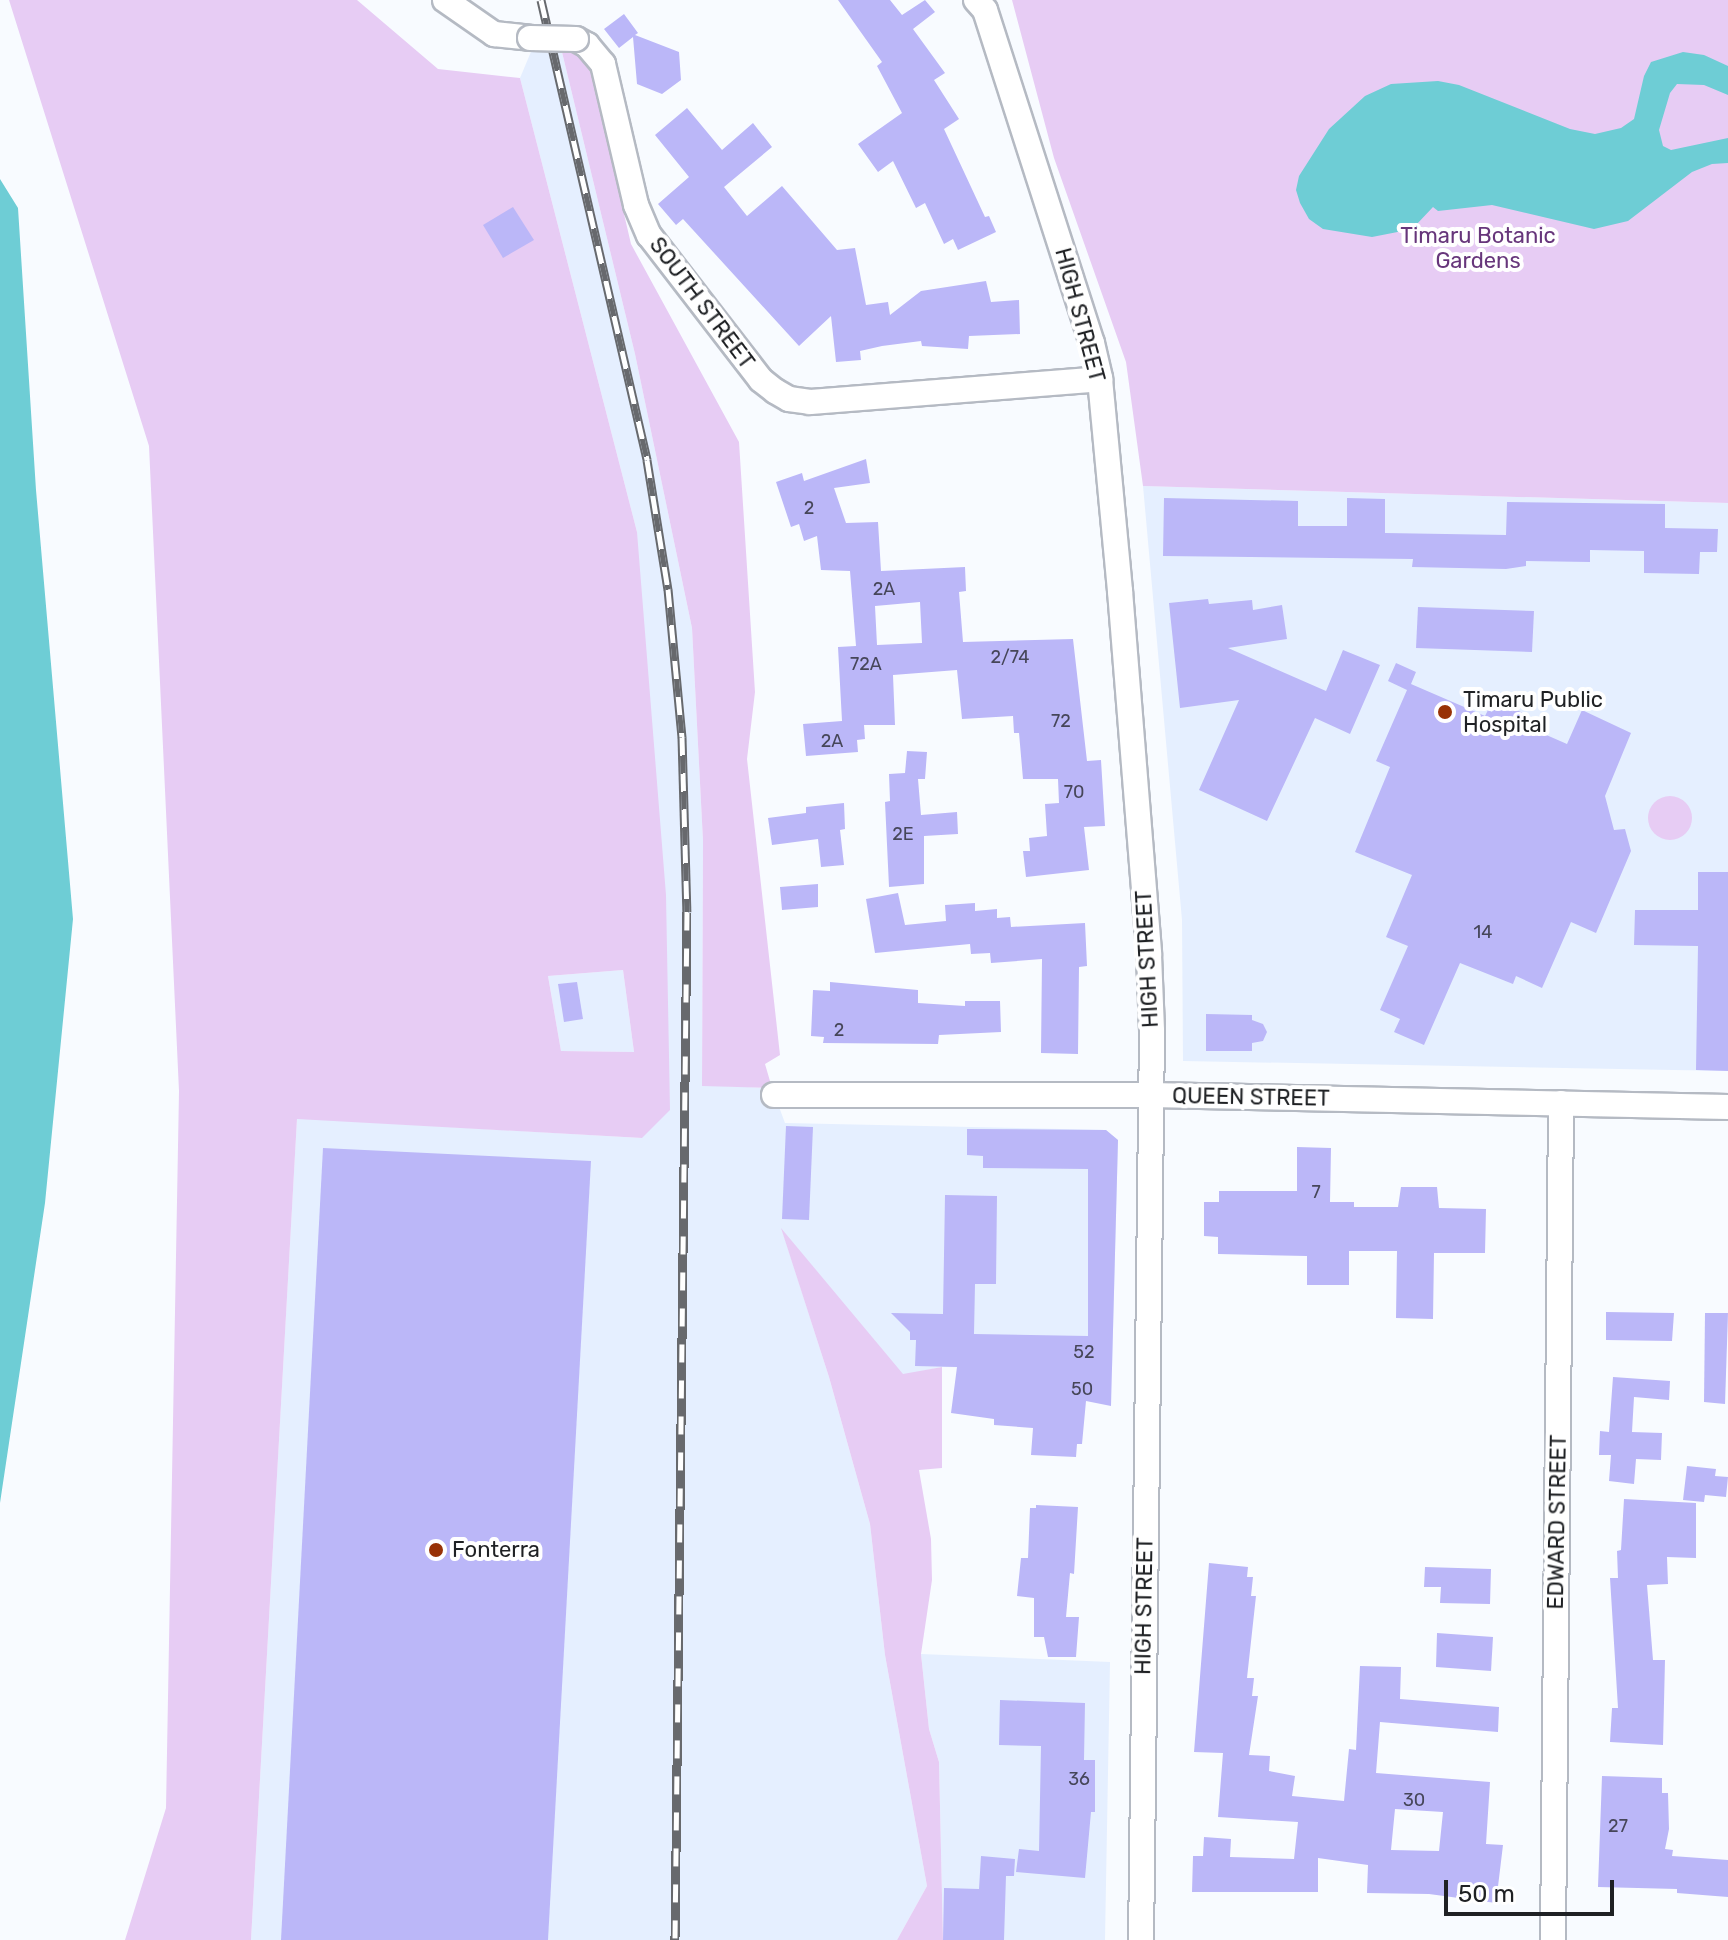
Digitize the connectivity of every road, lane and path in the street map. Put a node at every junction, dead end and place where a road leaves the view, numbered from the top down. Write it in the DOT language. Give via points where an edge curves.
graph roads {
  1 [pos="445,0"];
  2 [pos="981,3"];
  3 [pos="1100,379"];
  4 [pos="774,1095"];
  5 [pos="1150,1095"];
  6 [pos="1561,1103"];
  7 [pos="1728,1107"];
  8 [pos="1141,1940"];
  9 [pos="1553,1940"];
  1 -- 3 [label="street, SOUTH STREET, bridge" via="494,34 576,39 587,45 603,64 636,205 649,235 775,391 810,402"];
  2 -- 3 [label="street, HIGH STREET" via="1038,167"];
  3 -- 5 [label="street, HIGH STREET" via="1150,967"];
  4 -- 5 [label="street, QUEEN STREET"];
  5 -- 6 [label="street, QUEEN STREET"];
  5 -- 8 [label="street, HIGH STREET"];
  6 -- 7 [label="street, QUEEN STREET"];
  6 -- 9 [label="street, EDWARD STREET"];
}
